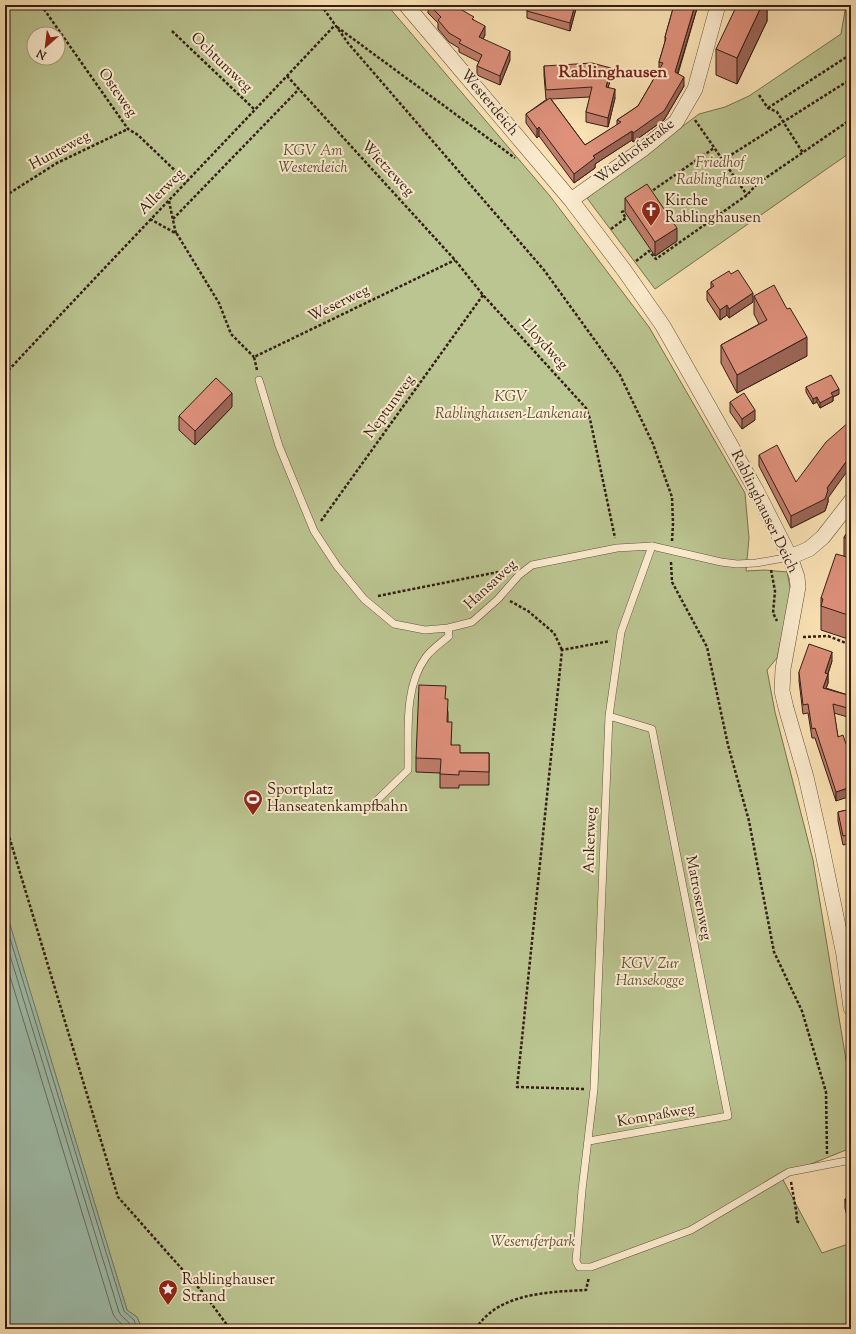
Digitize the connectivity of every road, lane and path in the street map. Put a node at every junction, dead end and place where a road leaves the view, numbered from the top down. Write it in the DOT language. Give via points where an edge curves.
graph roads {
  1 [pos="41,5"];
  2 [pos="321,5"];
  3 [pos="406,5"];
  4 [pos="718,5"];
  5 [pos="335,25"];
  6 [pos="172,32"];
  7 [pos="851,43"];
  8 [pos="287,76"];
  9 [pos="851,79"];
  10 [pos="299,89"];
  11 [pos="759,96"];
  12 [pos="768,108"];
  13 [pos="255,110"];
  14 [pos="683,110"];
  15 [pos="783,122"];
  16 [pos="847,122"];
  17 [pos="128,129"];
  18 [pos="714,148"];
  19 [pos="803,153"];
  20 [pos="723,160"];
  21 [pos="520,162"];
  22 [pos="187,183"];
  23 [pos="647,195"];
  24 [pos="747,195"];
  25 [pos="5,196"];
  26 [pos="169,200"];
  27 [pos="571,200"];
  28 [pos="628,208"];
  29 [pos="150,219"];
  30 [pos="173,219"];
  31 [pos="612,228"];
  32 [pos="176,234"];
  33 [pos="455,260"];
  34 [pos="637,260"];
  35 [pos="483,295"];
  36 [pos="254,356"];
  37 [pos="5,374"];
  38 [pos="259,380"];
  39 [pos="851,501"];
  40 [pos="314,531"];
  41 [pos="652,546"];
  42 [pos="617,548"];
  43 [pos="790,557"];
  44 [pos="769,561"];
  45 [pos="509,570"];
  46 [pos="501,595"];
  47 [pos="364,599"];
  48 [pos="448,628"];
  49 [pos="790,631"];
  50 [pos="621,632"];
  51 [pos="806,638"];
  52 [pos="851,645"];
  53 [pos="562,650"];
  54 [pos="609,716"];
  55 [pos="370,808"];
  56 [pos="5,823"];
  57 [pos="851,1008"];
  58 [pos="594,1089"];
  59 [pos="728,1116"];
  60 [pos="589,1141"];
  61 [pos="851,1160"];
  62 [pos="789,1172"];
  63 [pos="800,1223"];
  64 [pos="591,1267"];
  65 [pos="230,1329"];
  66 [pos="476,1329"];
  1 -- 17 [label="path, Osteweg"];
  2 -- 5 [label="path"];
  3 -- 27 [label="street, Westerdeich"];
  4 -- 14 [label="street, Wiedhofstraße" via="695,89"];
  5 -- 8 [label="path, Allerweg"];
  5 -- 21 [label="path"];
  6 -- 13 [label="path, Ochtumweg"];
  7 -- 12 [label="path" via="850,53 845,58"];
  8 -- 10 [label="path, Wietzeweg"];
  8 -- 13 [label="path, Allerweg"];
  9 -- 15 [label="path"];
  10 -- 30 [label="path"];
  10 -- 33 [label="path, Wietzeweg"];
  11 -- 12 [label="path"];
  12 -- 15 [label="path" via="777,112"];
  13 -- 22 [label="path, Allerweg"];
  14 -- 18 [label="path" via="694,120"];
  14 -- 27 [label="street, Wiedhofstraße" via="676,122 643,149"];
  15 -- 19 [label="path"];
  15 -- 20 [label="path"];
  16 -- 19 [label="path"];
  17 -- 22 [label="path, Osteweg" via="138,134"];
  17 -- 25 [label="path, Hunteweg" via="57,163"];
  18 -- 20 [label="path"];
  18 -- 23 [label="path"];
  19 -- 24 [label="path" via="757,184"];
  20 -- 24 [label="path"];
  22 -- 26 [label="path, Allerweg"];
  24 -- 34 [label="path" via="656,259 650,251"];
  26 -- 29 [label="path, Allerweg"];
  26 -- 30 [label="path"];
  27 -- 43 [label="street, Rablinghauser Deich" via="663,326 758,492"];
  28 -- 31 [label="path" via="622,212 626,218"];
  29 -- 32 [label="path"];
  29 -- 37 [label="path, Allerweg"];
  30 -- 32 [label="path"];
  32 -- 36 [label="path" via="219,303 231,334"];
  33 -- 35 [label="path, Lloydweg"];
  33 -- 36 [label="path, Weserweg"];
  35 -- 40 [label="path, Neptunweg"];
  35 -- 42 [label="path, Lloydweg" via="586,408"];
  36 -- 38 [label="path"];
  38 -- 40 [label="lane, Hansaweg" via="279,446"];
  39 -- 43 [label="street" via="823,537 810,549"];
  40 -- 47 [label="lane, Hansaweg" via="337,566"];
  41 -- 42 [label="lane, Hansaweg"];
  41 -- 44 [label="lane, Hansaweg" via="729,563"];
  41 -- 50 [label="lane, Ankerweg"];
  42 -- 46 [label="lane, Hansaweg" via="532,566"];
  43 -- 44 [label="lane, Hansaweg"];
  43 -- 49 [label="street, Rablinghauser Deich" via="798,587"];
  44 -- 49 [label="path" via="775,590 773,613 776,620"];
  45 -- 47 [label="path"];
  46 -- 48 [label="lane, Hansaweg" via="472,622"];
  46 -- 53 [label="path" via="528,611 554,633"];
  47 -- 48 [label="lane, Hansaweg" via="394,624 425,630"];
  48 -- 55 [label="lane" via="449,636 427,656 415,678 409,703 408,770"];
  49 -- 57 [label="street, Rablinghauser Deich" via="782,691 819,834 844,956"];
  50 -- 53 [label="path" via="609,641"];
  50 -- 54 [label="lane, Ankerweg"];
  51 -- 52 [label="path" via="828,636"];
  53 -- 58 [label="path" via="516,1087"];
  54 -- 58 [label="lane, Ankerweg"];
  54 -- 59 [label="lane, Matrosenweg" via="652,729"];
  56 -- 65 [label="path" via="118,1197 205,1295"];
  58 -- 60 [label="lane, Ankerweg"];
  59 -- 60 [label="lane, Kompaßweg"];
  60 -- 64 [label="lane, Ankerweg" via="576,1261 580,1267"];
  61 -- 62 [label="lane"];
  62 -- 63 [label="path" via="796,1221"];
  62 -- 64 [label="lane" via="691,1230"];
  64 -- 66 [label="path" via="586,1290 547,1292 504,1303 482,1319"];
}
